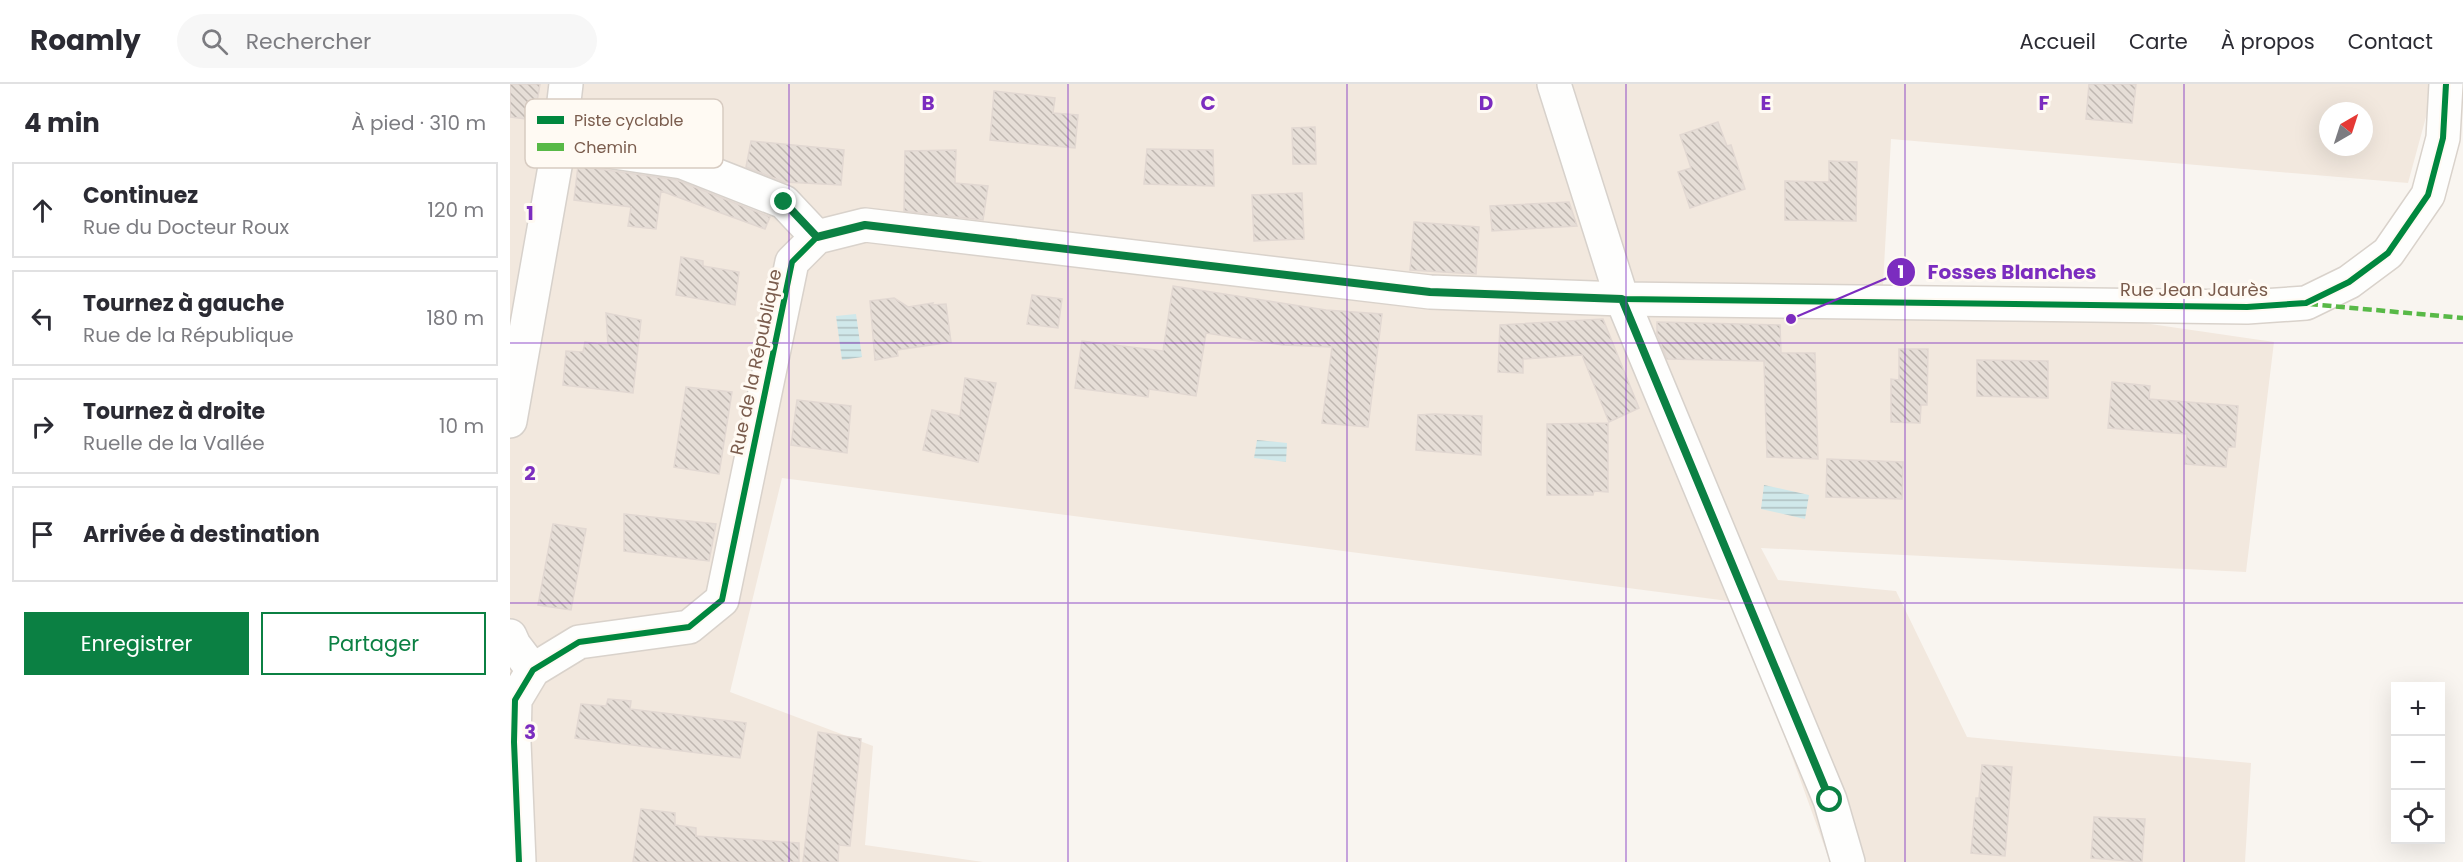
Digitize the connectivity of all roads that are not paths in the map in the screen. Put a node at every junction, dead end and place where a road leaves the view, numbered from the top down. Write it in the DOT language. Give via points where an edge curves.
graph roads {
  1 [pos="566,84"];
  2 [pos="1554,84"];
  3 [pos="2446,84"];
  4 [pos="564,99"];
  5 [pos="555,168"];
  6 [pos="697,168"];
  7 [pos="817,237"];
  8 [pos="1622,299"];
  9 [pos="510,422"];
  10 [pos="510,636"];
  11 [pos="533,670"];
  12 [pos="519,862"];
  13 [pos="1848,862"];
  1 -- 4 [label="street"];
  2 -- 8 [label="street"];
  3 -- 8 [label="street, Rue Jean Jaurès" via="2443,138 2428,195 2388,253 2349,282 2306,303 2247,307"];
  5 -- 9 [label="street"];
  6 -- 7 [label="street" via="784,202"];
  7 -- 8 [label="street" via="865,225 1430,292"];
  7 -- 11 [label="street, Rue de la République" via="792,262 722,600 689,627 579,642"];
  8 -- 13 [label="street" via="1830,800"];
  10 -- 11 [label="street"];
  11 -- 12 [label="street" via="515,700"];
}
